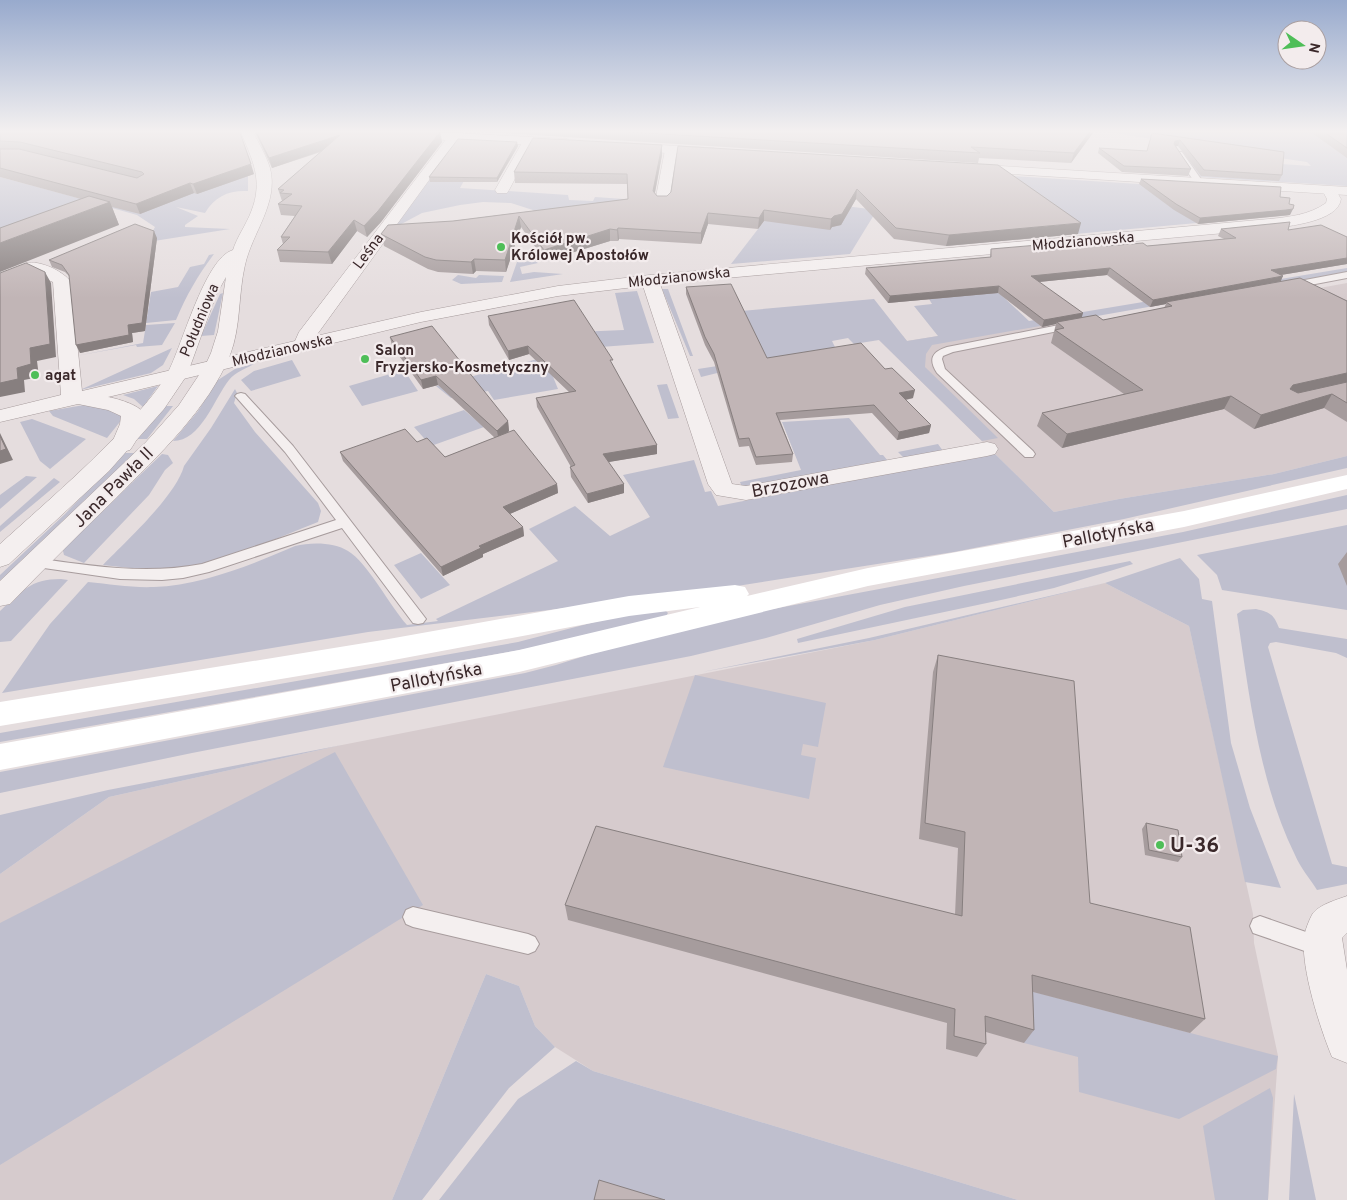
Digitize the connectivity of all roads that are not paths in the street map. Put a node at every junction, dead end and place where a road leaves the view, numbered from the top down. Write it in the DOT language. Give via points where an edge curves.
graph roads {
  1 [pos="264,186"];
  2 [pos="417,186"];
  3 [pos="504,186"];
  4 [pos="665,186"];
  5 [pos="1264,186"];
  6 [pos="502,190"];
  7 [pos="1329,190"];
  8 [pos="1347,191"];
  9 [pos="662,202"];
  10 [pos="243,244"];
  11 [pos="58,257"];
  12 [pos="1347,275"];
  13 [pos="650,280"];
  14 [pos="1279,288"];
  15 [pos="1088,323"];
  16 [pos="306,344"];
  17 [pos="215,366"];
  18 [pos="177,375"];
  19 [pos="241,396"];
  20 [pos="72,399"];
  21 [pos="0,416"];
  22 [pos="122,445"];
  23 [pos="987,449"];
  24 [pos="1029,454"];
  25 [pos="1347,482"];
  26 [pos="345,522"];
  27 [pos="0,558"];
  28 [pos="35,563"];
  29 [pos="868,577"];
  30 [pos="0,597"];
  31 [pos="418,619"];
  32 [pos="0,714"];
  33 [pos="0,757"];
  34 [pos="1347,914"];
  35 [pos="413,918"];
  36 [pos="1260,926"];
  37 [pos="528,944"];
  38 [pos="1322,947"];
  39 [pos="1347,1042"];
  1 -- 10 [label="street, Południowa" via="261,204"];
  2 -- 16 [label="street, Leśna" via="332,299 306,336"];
  3 -- 6 [label="street"];
  4 -- 9 [label="street"];
  5 -- 7 [label="street"];
  7 -- 8 [label="street"];
  7 -- 13 [label="street, Młodzianowska" via="1334,199 1333,206 1303,219"];
  10 -- 17 [label="street, Południowa" via="221,353"];
  10 -- 18 [label="street, Południowa" via="207,295"];
  11 -- 20 [label="street" via="24,270 58,277 62,282"];
  12 -- 14 [label="lane"];
  13 -- 16 [label="street, Młodzianowska" via="506,299"];
  13 -- 23 [label="street, Brzozowa" via="724,490 746,493"];
  15 -- 24 [label="lane" via="952,349 937,358 941,371"];
  16 -- 17 [label="street, Młodzianowska"];
  17 -- 18 [label="street, Młodzianowska"];
  17 -- 28 [label="street, Jana Pawła II" via="187,409 154,447"];
  18 -- 20 [label="street, Młodzianowska"];
  18 -- 22 [label="street, Jana Pawła II" via="157,405"];
  19 -- 26 [label="lane" via="289,449"];
  20 -- 21 [label="street, Młodzianowska"];
  20 -- 22 [label="street, Jana Pawła II" via="106,402 132,413"];
  22 -- 27 [label="street, Jana Pawła II"];
  25 -- 29 [label="main road, Pallotyńska" via="1184,519"];
  26 -- 28 [label="lane" via="182,574 134,574"];
  26 -- 31 [label="lane"];
  28 -- 30 [label="street, Jana Pawła II"];
  29 -- 32 [label="main road, Pallotyńska" via="629,606 383,651"];
  29 -- 33 [label="main road, Pallotyńska" via="519,661"];
  34 -- 38 [label="street" via="1334,919 1325,929"];
  35 -- 37 [label="lane"];
  36 -- 38 [label="lane"];
  38 -- 39 [label="street"];
}
